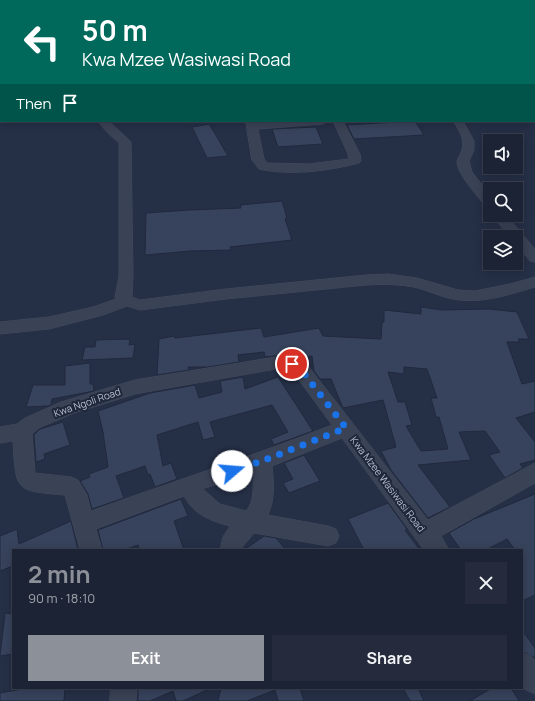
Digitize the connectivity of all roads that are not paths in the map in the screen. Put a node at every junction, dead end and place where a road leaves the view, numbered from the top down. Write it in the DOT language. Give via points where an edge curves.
graph roads {
  1 [pos="104,122"];
  2 [pos="299,122"];
  3 [pos="338,122"];
  4 [pos="459,122"];
  5 [pos="251,124"];
  6 [pos="483,194"];
  7 [pos="506,222"];
  8 [pos="535,258"];
  9 [pos="535,282"];
  10 [pos="126,301"];
  11 [pos="0,328"];
  12 [pos="292,364"];
  13 [pos="346,428"];
  14 [pos="22,430"];
  15 [pos="0,435"];
  16 [pos="262,461"];
  17 [pos="535,472"];
  18 [pos="188,485"];
  19 [pos="250,522"];
  20 [pos="84,524"];
  21 [pos="425,533"];
  22 [pos="328,536"];
  23 [pos="91,549"];
  24 [pos="231,549"];
  25 [pos="437,549"];
  26 [pos="523,666"];
  27 [pos="535,681"];
  28 [pos="124,689"];
  29 [pos="123,701"];
  1 -- 10 [label="street" via="126,142 126,276 123,297"];
  2 -- 5 [label="street"];
  3 -- 5 [label="street" via="355,160 344,164 284,168 263,166 258,160"];
  4 -- 6 [label="street" via="469,141 468,152 463,161 466,172"];
  7 -- 8 [label="street"];
  9 -- 10 [label="street" via="475,296 458,295 417,283 388,279 140,305"];
  10 -- 11 [label="street" via="49,323"];
  12 -- 13 [label="street, Kwa Mzee Wasiwasi Road" via="299,367"];
  12 -- 14 [label="street, Kwa Ngoli Road" via="283,362 135,387 68,407"];
  13 -- 16 [label="street"];
  13 -- 21 [label="street, Kwa Mzee Wasiwasi Road"];
  14 -- 15 [label="street, Kwa Ngoli Road"];
  14 -- 20 [label="street" via="24,467 28,480 71,486"];
  16 -- 18 [label="street"];
  16 -- 19 [label="street" via="261,506"];
  17 -- 21 [label="street"];
  18 -- 19 [label="street" via="197,498 214,512"];
  18 -- 20 [label="street"];
  19 -- 22 [label="street"];
  19 -- 24 [label="street" via="233,541"];
  20 -- 23 [label="street"];
  21 -- 25 [label="street, Kwa Mzee Wasiwasi Road"];
  26 -- 27 [label="street"];
  28 -- 29 [label="street"];
}
